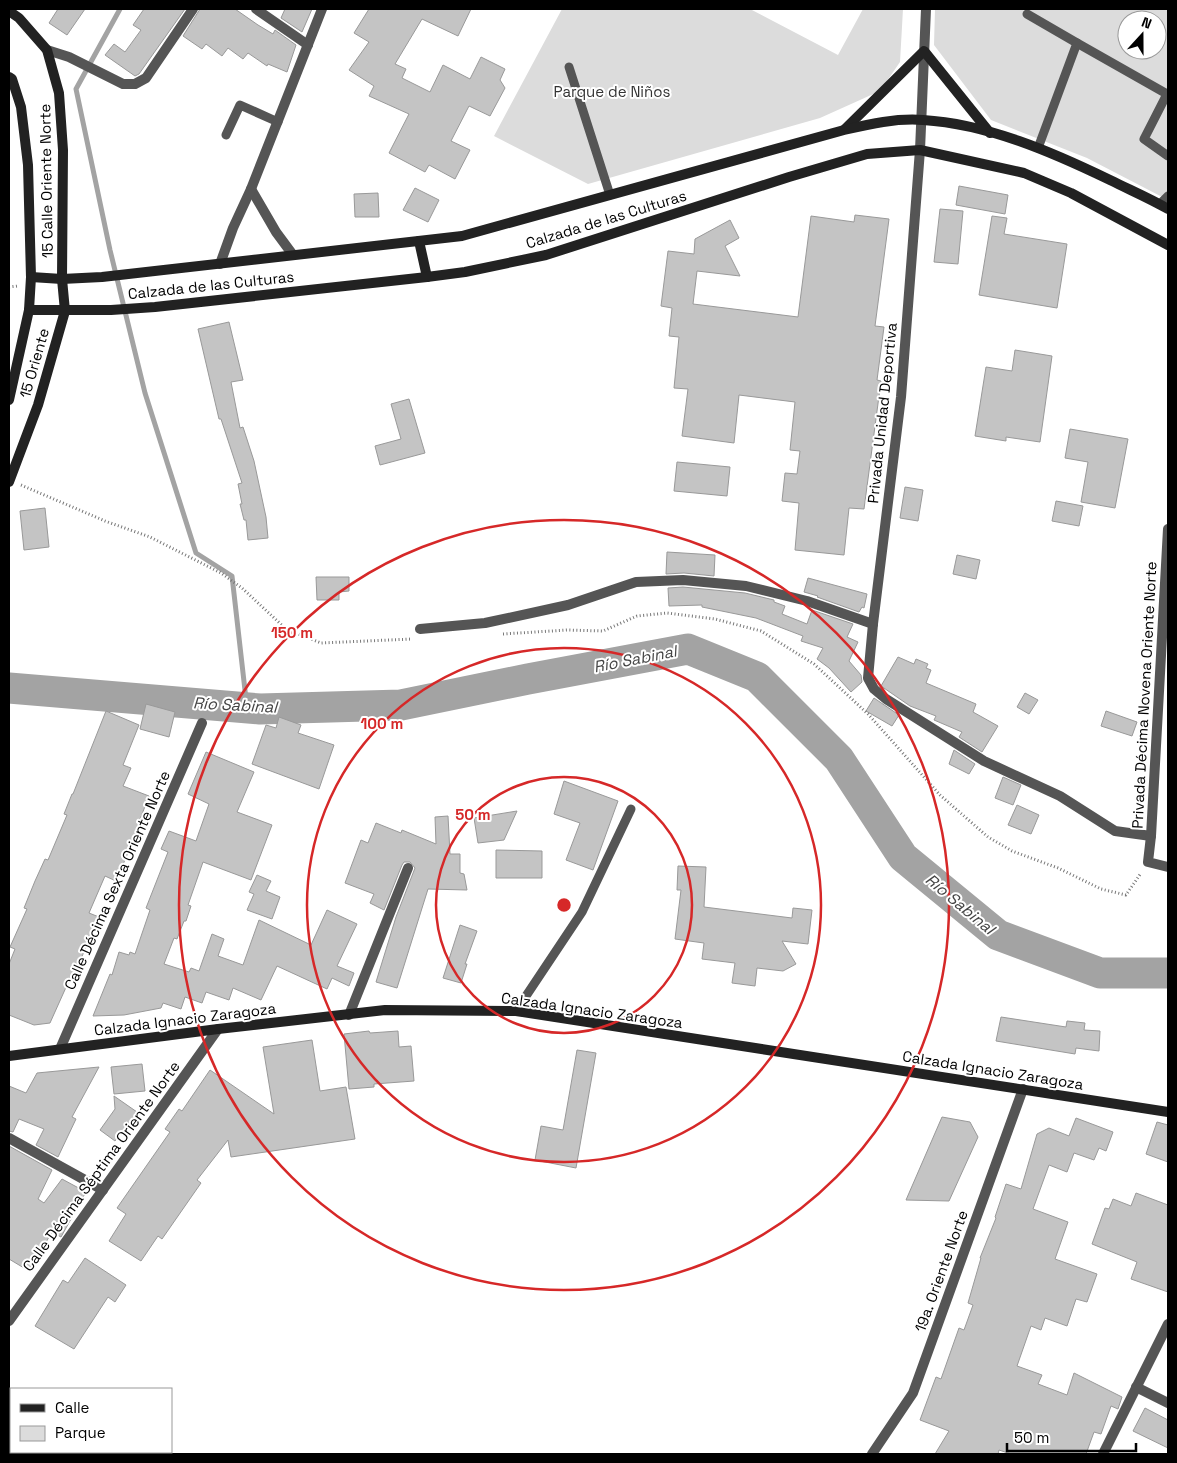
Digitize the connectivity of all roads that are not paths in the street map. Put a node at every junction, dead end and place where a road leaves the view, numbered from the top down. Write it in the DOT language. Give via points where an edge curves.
graph roads {
  1 [pos="193,9"];
  2 [pos="256,9"];
  3 [pos="322,9"];
  4 [pos="926,9"];
  5 [pos="9,11"];
  6 [pos="1027,14"];
  7 [pos="1077,43"];
  8 [pos="308,44"];
  9 [pos="47,50"];
  10 [pos="924,51"];
  11 [pos="569,67"];
  12 [pos="9,77"];
  13 [pos="1168,94"];
  14 [pos="921,120"];
  15 [pos="278,122"];
  16 [pos="844,130"];
  17 [pos="990,133"];
  18 [pos="226,136"];
  19 [pos="1038,148"];
  20 [pos="920,150"];
  21 [pos="1168,156"];
  22 [pos="251,189"];
  23 [pos="610,195"];
  24 [pos="1168,196"];
  25 [pos="1164,206"];
  26 [pos="419,241"];
  27 [pos="1168,245"];
  28 [pos="293,255"];
  29 [pos="220,264"];
  30 [pos="31,277"];
  31 [pos="427,277"];
  32 [pos="62,278"];
  33 [pos="29,310"];
  34 [pos="65,311"];
  35 [pos="9,400"];
  36 [pos="9,481"];
  37 [pos="1168,529"];
  38 [pos="873,624"];
  39 [pos="421,634"];
  40 [pos="202,723"];
  41 [pos="631,809"];
  42 [pos="1151,836"];
  43 [pos="1168,867"];
  44 [pos="408,868"];
  45 [pos="516,1011"];
  46 [pos="349,1015"];
  47 [pos="218,1029"];
  48 [pos="60,1049"];
  49 [pos="9,1056"];
  50 [pos="1023,1089"];
  51 [pos="1168,1112"];
  52 [pos="9,1138"];
  53 [pos="103,1190"];
  54 [pos="9,1321"];
  55 [pos="1168,1324"];
  56 [pos="1136,1387"];
  57 [pos="1168,1403"];
  58 [pos="872,1454"];
  59 [pos="1103,1454"];
  1 -- 9 [label="street" via="146,78 135,84 123,84 69,57"];
  2 -- 8 [label="street"];
  3 -- 8 [label="street"];
  4 -- 10 [label="street, Privada Unidad Deportiva"];
  5 -- 9 [label="main road, 15 Calle Oriente Norte"];
  6 -- 7 [label="lane"];
  7 -- 13 [label="lane"];
  7 -- 19 [label="lane"];
  8 -- 15 [label="street"];
  9 -- 32 [label="main road, 15 Calle Oriente Norte" via="59,93 63,150"];
  10 -- 14 [label="street, Privada Unidad Deportiva"];
  10 -- 16 [label="main road"];
  10 -- 17 [label="main road"];
  11 -- 23 [label="lane"];
  12 -- 30 [label="main road, 15 Calle Oriente Norte" via="21,108 28,165"];
  13 -- 21 [label="lane" via="1144,140"];
  14 -- 16 [label="main road, Calzada de las Culturas" via="887,120"];
  14 -- 17 [label="main road, Calzada de las Culturas" via="948,122"];
  14 -- 20 [label="street, Privada Unidad Deportiva"];
  15 -- 18 [label="lane" via="240,105"];
  15 -- 22 [label="street"];
  16 -- 23 [label="main road, Calzada de las Culturas"];
  17 -- 19 [label="main road, Calzada de las Culturas"];
  19 -- 25 [label="main road, Calzada de las Culturas"];
  20 -- 27 [label="main road, Calzada de las Culturas" via="1024,173 1071,193"];
  20 -- 31 [label="main road, Calzada de las Culturas" via="867,154 546,255"];
  20 -- 38 [label="street, Privada Unidad Deportiva" via="901,397"];
  22 -- 28 [label="street"];
  22 -- 29 [label="street"];
  23 -- 26 [label="main road, Calzada de las Culturas" via="462,236"];
  24 -- 25 [label="lane"];
  26 -- 28 [label="main road, Calzada de las Culturas"];
  26 -- 31 [label="main road"];
  28 -- 29 [label="main road, Calzada de las Culturas"];
  29 -- 32 [label="main road, Calzada de las Culturas" via="102,277"];
  30 -- 32 [label="main road, Calzada de las Culturas"];
  30 -- 33 [label="main road, 15 Oriente"];
  31 -- 34 [label="main road, Calzada de las Culturas" via="155,307"];
  32 -- 34 [label="main road, 15 Oriente"];
  33 -- 34 [label="main road, Calzada de las Culturas"];
  33 -- 35 [label="main road, 15 Oriente"];
  34 -- 36 [label="main road, 15 Oriente" via="38,406"];
  37 -- 42 [label="street, Privada Décima Novena Oriente Norte"];
  38 -- 39 [label="street" via="807,601 746,586 683,580 636,582 568,605"];
  38 -- 42 [label="street, Privada Unidad Deportiva" via="868,678 874,689 886,699 984,761 1060,796 1115,831"];
  40 -- 48 [label="street, Calle Décima Sexta Oriente Norte"];
  41 -- 45 [label="lane" via="582,912"];
  42 -- 43 [label="street, Privada Décima Novena Oriente Norte" via="1148,862"];
  44 -- 46 [label="street"];
  45 -- 46 [label="main road, Calzada Ignacio Zaragoza" via="385,1010"];
  45 -- 50 [label="main road, Calzada Ignacio Zaragoza"];
  46 -- 47 [label="main road, Calzada Ignacio Zaragoza"];
  47 -- 48 [label="main road, Calzada Ignacio Zaragoza"];
  47 -- 53 [label="street, Calle Décima Séptima Oriente Norte"];
  48 -- 49 [label="main road, Calzada Ignacio Zaragoza"];
  50 -- 51 [label="main road, Calzada Ignacio Zaragoza"];
  50 -- 58 [label="street, 19a. Oriente Norte" via="913,1393"];
  52 -- 53 [label="street"];
  53 -- 54 [label="street, Calle Décima Séptima Oriente Norte"];
  55 -- 56 [label="street"];
  56 -- 57 [label="street"];
  56 -- 59 [label="street"];
}
